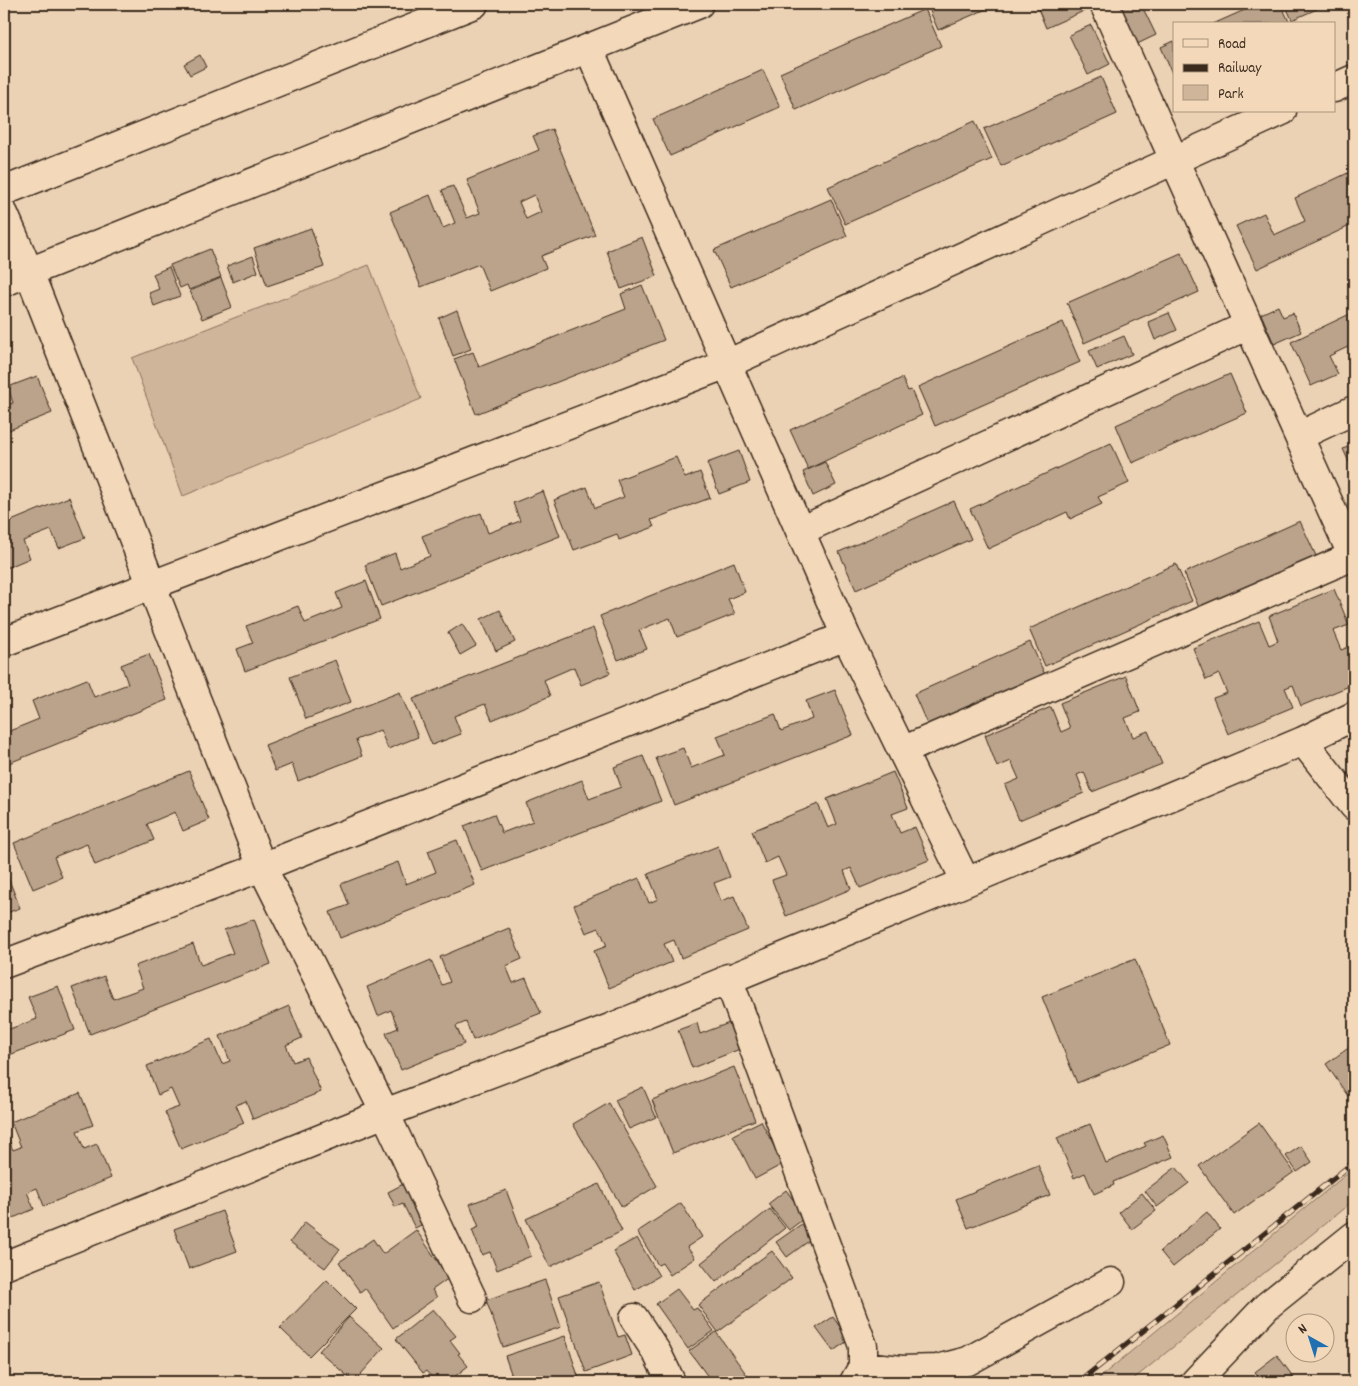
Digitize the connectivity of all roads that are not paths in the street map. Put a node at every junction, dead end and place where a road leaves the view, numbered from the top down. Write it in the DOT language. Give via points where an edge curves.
graph roads {
  1 [pos="474,4"];
  2 [pos="699,4"];
  3 [pos="1104,4"];
  4 [pos="589,49"];
  5 [pos="1354,79"];
  6 [pos="1336,87"];
  7 [pos="1280,112"];
  8 [pos="1174,159"];
  9 [pos="4,191"];
  10 [pos="4,214"];
  11 [pos="29,272"];
  12 [pos="4,282"];
  13 [pos="1249,325"];
  14 [pos="727,364"];
  15 [pos="1354,410"];
  16 [pos="1299,436"];
  17 [pos="800,531"];
  18 [pos="1354,558"];
  19 [pos="151,584"];
  20 [pos="846,636"];
  21 [pos="4,642"];
  22 [pos="1354,716"];
  23 [pos="1303,741"];
  24 [pos="902,751"];
  25 [pos="1354,806"];
  26 [pos="262,867"];
  27 [pos="966,882"];
  28 [pos="4,964"];
  29 [pos="728,978"];
  30 [pos="385,1113"];
  31 [pos="1354,1236"];
  32 [pos="4,1266"];
  33 [pos="1111,1282"];
  34 [pos="472,1298"];
  35 [pos="634,1318"];
  36 [pos="858,1374"];
  37 [pos="670,1382"];
  38 [pos="1196,1382"];
  1 -- 9 [label="street"];
  2 -- 4 [label="street"];
  3 -- 8 [label="street"];
  4 -- 11 [label="street"];
  4 -- 14 [label="street"];
  5 -- 6 [label="street"];
  7 -- 8 [label="street"];
  8 -- 13 [label="street"];
  8 -- 14 [label="street"];
  10 -- 11 [label="street"];
  11 -- 12 [label="street"];
  11 -- 19 [label="street"];
  13 -- 16 [label="street"];
  13 -- 17 [label="street"];
  14 -- 17 [label="street"];
  14 -- 19 [label="street"];
  15 -- 16 [label="street"];
  16 -- 18 [label="street"];
  17 -- 20 [label="street"];
  18 -- 24 [label="street"];
  19 -- 21 [label="street"];
  19 -- 26 [label="street"];
  20 -- 24 [label="street"];
  20 -- 26 [label="street"];
  22 -- 23 [label="street"];
  23 -- 25 [label="street"];
  23 -- 27 [label="street"];
  24 -- 27 [label="street"];
  26 -- 28 [label="street"];
  26 -- 30 [label="street"];
  27 -- 29 [label="street"];
  29 -- 30 [label="street" via="610,1028"];
  29 -- 36 [label="street" via="863,1346"];
  30 -- 32 [label="street"];
  30 -- 34 [label="street"];
  31 -- 38 [label="street" via="1267,1306"];
  33 -- 36 [label="street" via="968,1361 937,1370"];
  35 -- 37 [label="street" via="657,1353"];
}
